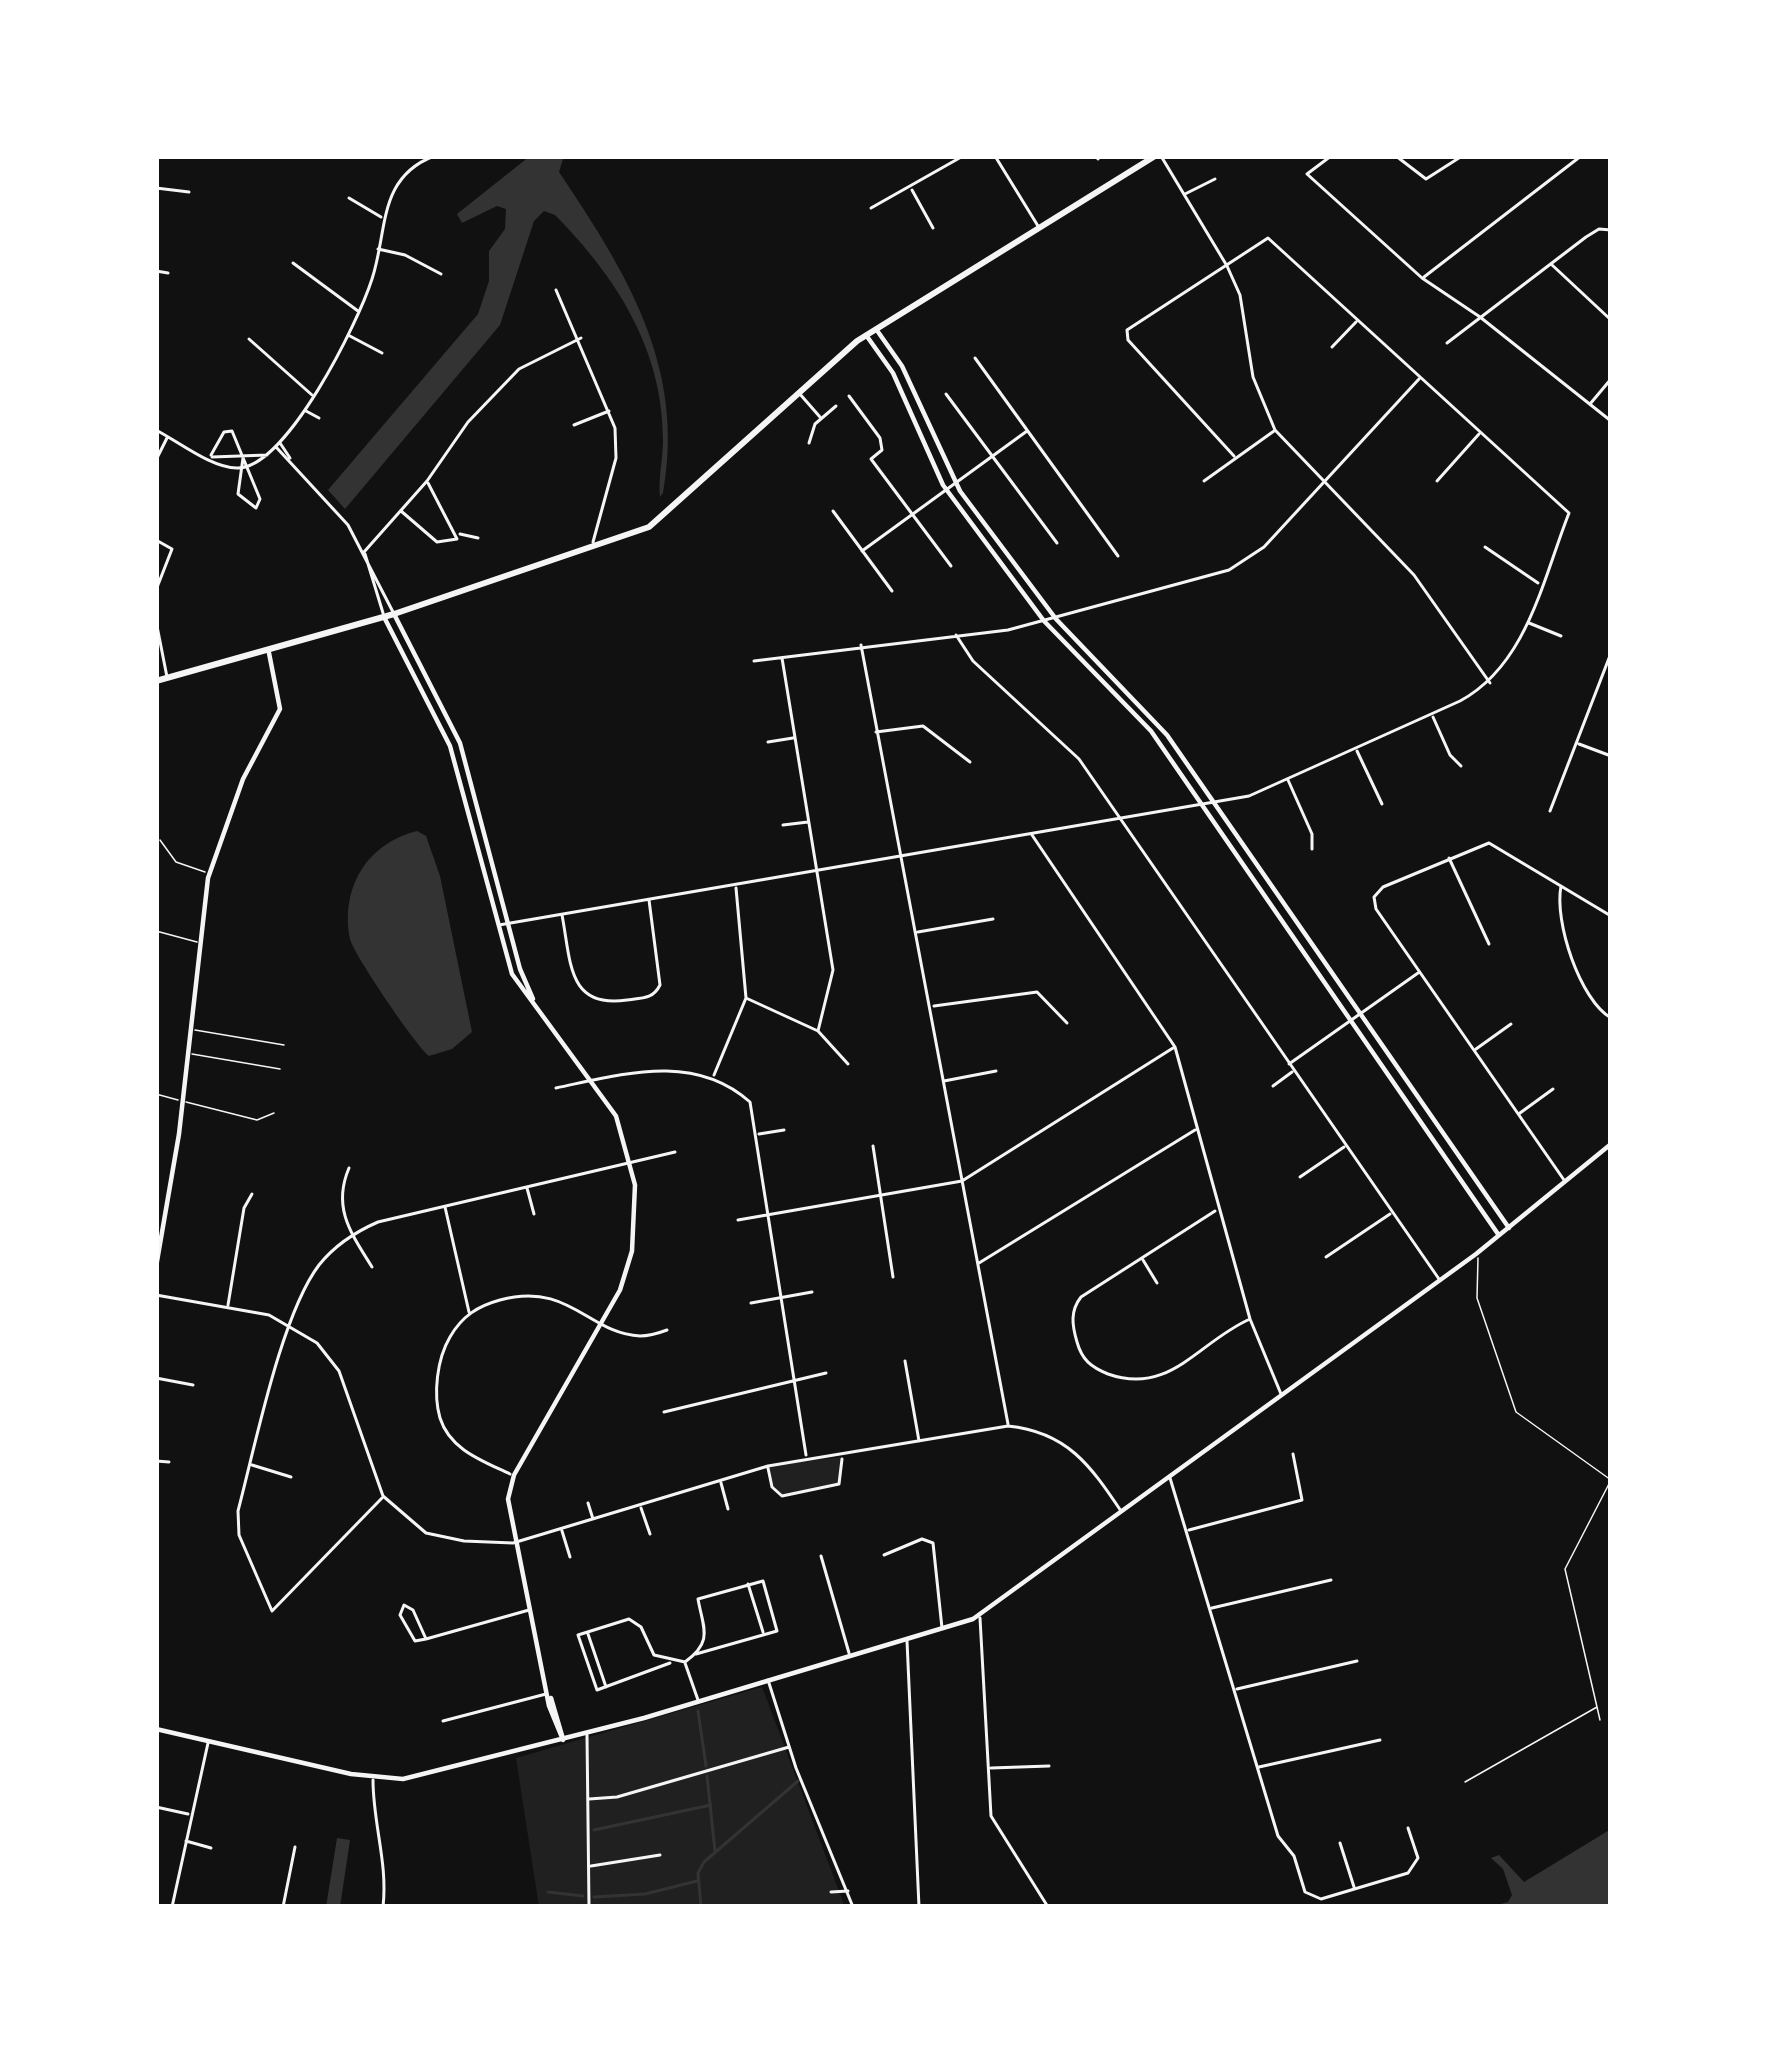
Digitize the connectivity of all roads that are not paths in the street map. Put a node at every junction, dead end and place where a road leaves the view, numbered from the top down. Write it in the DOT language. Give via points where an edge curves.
graph roads {
  1 [pos="434,156"];
  2 [pos="963,156"];
  3 [pos="995,156"];
  4 [pos="1158,156"];
  5 [pos="1330,156"];
  6 [pos="1396,156"];
  7 [pos="1462,156"];
  8 [pos="1581,156"];
  9 [pos="1215,179"];
  10 [pos="156,188"];
  11 [pos="911,188"];
  12 [pos="189,192"];
  13 [pos="1184,195"];
  14 [pos="349,198"];
  15 [pos="871,208"];
  16 [pos="382,218"];
  17 [pos="1039,227"];
  18 [pos="933,228"];
  19 [pos="1611,230"];
  20 [pos="378,249"];
  21 [pos="293,263"];
  22 [pos="1551,264"];
  23 [pos="1227,266"];
  24 [pos="156,271"];
  25 [pos="168,273"];
  26 [pos="441,274"];
  27 [pos="1422,278"];
  28 [pos="556,290"];
  29 [pos="358,312"];
  30 [pos="1480,316"];
  31 [pos="1611,320"];
  32 [pos="1357,321"];
  33 [pos="876,328"];
  34 [pos="346,334"];
  35 [pos="866,334"];
  36 [pos="581,338"];
  37 [pos="249,339"];
  38 [pos="1447,344"];
  39 [pos="1332,347"];
  40 [pos="382,353"];
  41 [pos="975,358"];
  42 [pos="1420,377"];
  43 [pos="1611,379"];
  44 [pos="799,392"];
  45 [pos="946,394"];
  46 [pos="313,396"];
  47 [pos="849,396"];
  48 [pos="1590,404"];
  49 [pos="836,406"];
  50 [pos="305,410"];
  51 [pos="611,410"];
  52 [pos="319,418"];
  53 [pos="821,418"];
  54 [pos="1611,421"];
  55 [pos="574,424"];
  56 [pos="156,430"];
  57 [pos="1029,430"];
  58 [pos="1275,430"];
  59 [pos="1480,433"];
  60 [pos="168,436"];
  61 [pos="809,443"];
  62 [pos="278,445"];
  63 [pos="267,455"];
  64 [pos="1234,456"];
  65 [pos="210,457"];
  66 [pos="992,457"];
  67 [pos="243,458"];
  68 [pos="157,460"];
  69 [pos="247,467"];
  70 [pos="239,468"];
  71 [pos="1204,481"];
  72 [pos="427,482"];
  73 [pos="1437,482"];
  74 [pos="1322,483"];
  75 [pos="956,484"];
  76 [pos="947,491"];
  77 [pos="833,511"];
  78 [pos="401,512"];
  79 [pos="913,514"];
  80 [pos="459,533"];
  81 [pos="478,538"];
  82 [pos="156,540"];
  83 [pos="1057,543"];
  84 [pos="1485,547"];
  85 [pos="591,550"];
  86 [pos="862,550"];
  87 [pos="364,552"];
  88 [pos="1118,556"];
  89 [pos="951,566"];
  90 [pos="1541,585"];
  91 [pos="156,590"];
  92 [pos="892,591"];
  93 [pos="389,615"];
  94 [pos="1056,619"];
  95 [pos="156,621"];
  96 [pos="1044,621"];
  97 [pos="1527,622"];
  98 [pos="956,635"];
  99 [pos="1561,635"];
  100 [pos="861,645"];
  101 [pos="269,653"];
  102 [pos="1611,655"];
  103 [pos="782,656"];
  104 [pos="754,661"];
  105 [pos="168,679"];
  106 [pos="156,681"];
  107 [pos="1490,683"];
  108 [pos="1431,714"];
  109 [pos="876,732"];
  110 [pos="795,737"];
  111 [pos="768,742"];
  112 [pos="1576,743"];
  113 [pos="1356,750"];
  114 [pos="1611,756"];
  115 [pos="970,763"];
  116 [pos="1461,766"];
  117 [pos="1288,780"];
  118 [pos="1213,803"];
  119 [pos="1382,804"];
  120 [pos="1200,806"];
  121 [pos="1550,811"];
  122 [pos="1120,820"];
  123 [pos="810,821"];
  124 [pos="783,825"];
  125 [pos="1031,834"];
  126 [pos="160,840"];
  127 [pos="1312,849"];
  128 [pos="899,856"];
  129 [pos="1449,858"];
  130 [pos="819,871"];
  131 [pos="209,873"];
  132 [pos="736,886"];
  133 [pos="1561,886"];
  134 [pos="649,898"];
  135 [pos="562,914"];
  136 [pos="1611,916"];
  137 [pos="993,919"];
  138 [pos="508,923"];
  139 [pos="497,925"];
  140 [pos="156,931"];
  141 [pos="915,932"];
  142 [pos="200,943"];
  143 [pos="1489,944"];
  144 [pos="1419,972"];
  145 [pos="746,998"];
  146 [pos="533,999"];
  147 [pos="930,1007"];
  148 [pos="1359,1013"];
  149 [pos="1611,1018"];
  150 [pos="1349,1020"];
  151 [pos="1067,1023"];
  152 [pos="1511,1024"];
  153 [pos="191,1029"];
  154 [pos="818,1031"];
  155 [pos="284,1045"];
  156 [pos="1175,1047"];
  157 [pos="1474,1050"];
  158 [pos="188,1054"];
  159 [pos="848,1064"];
  160 [pos="1288,1064"];
  161 [pos="280,1069"];
  162 [pos="996,1071"];
  163 [pos="1294,1071"];
  164 [pos="714,1076"];
  165 [pos="592,1081"];
  166 [pos="944,1081"];
  167 [pos="1273,1086"];
  168 [pos="556,1088"];
  169 [pos="1552,1089"];
  170 [pos="156,1094"];
  171 [pos="182,1101"];
  172 [pos="274,1113"];
  173 [pos="1519,1114"];
  174 [pos="1197,1129"];
  175 [pos="784,1130"];
  176 [pos="757,1134"];
  177 [pos="1611,1144"];
  178 [pos="873,1146"];
  179 [pos="1346,1146"];
  180 [pos="675,1152"];
  181 [pos="630,1162"];
  182 [pos="349,1168"];
  183 [pos="1300,1177"];
  184 [pos="962,1181"];
  185 [pos="1565,1181"];
  186 [pos="527,1186"];
  187 [pos="252,1194"];
  188 [pos="881,1199"];
  189 [pos="445,1205"];
  190 [pos="1217,1210"];
  191 [pos="1392,1213"];
  192 [pos="534,1214"];
  193 [pos="770,1215"];
  194 [pos="738,1220"];
  195 [pos="1509,1228"];
  196 [pos="352,1234"];
  197 [pos="1499,1236"];
  198 [pos="1476,1254"];
  199 [pos="1326,1257"];
  200 [pos="1142,1258"];
  201 [pos="978,1264"];
  202 [pos="372,1267"];
  203 [pos="156,1268"];
  204 [pos="893,1276"];
  205 [pos="1440,1280"];
  206 [pos="1157,1283"];
  207 [pos="812,1292"];
  208 [pos="156,1295"];
  209 [pos="783,1296"];
  210 [pos="752,1303"];
  211 [pos="228,1307"];
  212 [pos="469,1312"];
  213 [pos="1250,1319"];
  214 [pos="605,1322"];
  215 [pos="292,1325"];
  216 [pos="667,1330"];
  217 [pos="904,1360"];
  218 [pos="826,1373"];
  219 [pos="156,1378"];
  220 [pos="794,1378"];
  221 [pos="193,1385"];
  222 [pos="1282,1395"];
  223 [pos="664,1412"];
  224 [pos="1008,1426"];
  225 [pos="919,1443"];
  226 [pos="1293,1454"];
  227 [pos="842,1456"];
  228 [pos="807,1459"];
  229 [pos="156,1461"];
  230 [pos="169,1462"];
  231 [pos="250,1464"];
  232 [pos="768,1466"];
  233 [pos="514,1475"];
  234 [pos="291,1477"];
  235 [pos="1170,1477"];
  236 [pos="720,1481"];
  237 [pos="383,1496"];
  238 [pos="588,1503"];
  239 [pos="640,1506"];
  240 [pos="728,1509"];
  241 [pos="1121,1511"];
  242 [pos="594,1521"];
  243 [pos="1188,1531"];
  244 [pos="562,1532"];
  245 [pos="650,1534"];
  246 [pos="513,1543"];
  247 [pos="884,1555"];
  248 [pos="821,1556"];
  249 [pos="570,1557"];
  250 [pos="1331,1580"];
  251 [pos="747,1582"];
  252 [pos="1210,1608"];
  253 [pos="530,1610"];
  254 [pos="980,1616"];
  255 [pos="942,1630"];
  256 [pos="587,1632"];
  257 [pos="765,1635"];
  258 [pos="426,1639"];
  259 [pos="908,1640"];
  260 [pos="696,1654"];
  261 [pos="850,1654"];
  262 [pos="1357,1660"];
  263 [pos="685,1662"];
  264 [pos="670,1663"];
  265 [pos="768,1680"];
  266 [pos="606,1687"];
  267 [pos="1235,1690"];
  268 [pos="548,1694"];
  269 [pos="698,1702"];
  270 [pos="1597,1707"];
  271 [pos="1600,1720"];
  272 [pos="443,1721"];
  273 [pos="156,1729"];
  274 [pos="587,1733"];
  275 [pos="563,1740"];
  276 [pos="1380,1740"];
  277 [pos="208,1741"];
  278 [pos="789,1747"];
  279 [pos="1049,1766"];
  280 [pos="1257,1767"];
  281 [pos="987,1768"];
  282 [pos="374,1778"];
  283 [pos="1466,1782"];
  284 [pos="589,1799"];
  285 [pos="156,1807"];
  286 [pos="190,1815"];
  287 [pos="1408,1828"];
  288 [pos="184,1841"];
  289 [pos="1340,1843"];
  290 [pos="295,1846"];
  291 [pos="212,1847"];
  292 [pos="660,1855"];
  293 [pos="589,1866"];
  294 [pos="1354,1889"];
  295 [pos="850,1891"];
  296 [pos="831,1892"];
  297 [pos="172,1907"];
  298 [pos="283,1907"];
  299 [pos="383,1907"];
  300 [pos="589,1907"];
  301 [pos="853,1907"];
  302 [pos="919,1907"];
  303 [pos="1048,1907"];
  1 -- 16 [label="street" via="406,170"];
  2 -- 11 [label="street"];
  3 -- 17 [label="street"];
  4 -- 13 [label="street"];
  4 -- 17 [label="main road"];
  5 -- 27 [label="street" via="1307,174"];
  6 -- 7 [label="street" via="1426,179"];
  8 -- 27 [label="street"];
  9 -- 13 [label="street"];
  10 -- 12 [label="street"];
  11 -- 15 [label="street"];
  11 -- 18 [label="street"];
  13 -- 23 [label="street"];
  14 -- 16 [label="street"];
  16 -- 20 [label="street"];
  17 -- 33 [label="main road"];
  19 -- 22 [label="street" via="1599,229"];
  20 -- 26 [label="street"];
  20 -- 29 [label="street"];
  21 -- 29 [label="street"];
  22 -- 30 [label="street"];
  22 -- 31 [label="street"];
  23 -- 32 [label="street" via="1268,238"];
  23 -- 58 [label="street" via="1240,295 1253,377"];
  23 -- 64 [label="street" via="1126,334"];
  24 -- 25 [label="street"];
  27 -- 30 [label="street"];
  28 -- 36 [label="street"];
  29 -- 34 [label="street"];
  30 -- 38 [label="street"];
  30 -- 48 [label="street"];
  32 -- 39 [label="street"];
  32 -- 42 [label="street"];
  33 -- 35 [label="main road"];
  33 -- 75 [label="street"];
  34 -- 40 [label="street"];
  34 -- 46 [label="street"];
  35 -- 44 [label="main road"];
  35 -- 76 [label="street" via="893,373"];
  36 -- 51 [label="street"];
  36 -- 72 [label="street" via="519,369 468,422"];
  37 -- 46 [label="street"];
  41 -- 57 [label="street"];
  42 -- 59 [label="street"];
  42 -- 74 [label="street"];
  43 -- 48 [label="street"];
  44 -- 53 [label="street"];
  44 -- 85 [label="main road" via="660,520"];
  45 -- 66 [label="street"];
  46 -- 50 [label="street"];
  47 -- 79 [label="street" via="883,443 871,459"];
  48 -- 54 [label="street"];
  49 -- 53 [label="street"];
  50 -- 52 [label="street"];
  50 -- 62 [label="street"];
  51 -- 55 [label="street"];
  51 -- 85 [label="street" via="616,458"];
  53 -- 61 [label="street"];
  56 -- 60 [label="street"];
  57 -- 66 [label="street"];
  57 -- 88 [label="street"];
  58 -- 64 [label="street"];
  58 -- 74 [label="street"];
  59 -- 73 [label="street"];
  59 -- 90 [label="street" via="1569,513"];
  60 -- 65 [label="street"];
  60 -- 68 [label="street"];
  62 -- 63 [label="street"];
  62 -- 87 [label="street"];
  63 -- 67 [label="street"];
  63 -- 69 [label="street"];
  64 -- 71 [label="street"];
  65 -- 67 [label="street"];
  65 -- 67 [label="street" via="228,430"];
  65 -- 70 [label="street"];
  66 -- 75 [label="street"];
  66 -- 83 [label="street"];
  67 -- 69 [label="street"];
  67 -- 70 [label="street"];
  69 -- 70 [label="street"];
  69 -- 70 [label="street" via="256,508 238,496"];
  72 -- 78 [label="street"];
  72 -- 80 [label="street"];
  74 -- 94 [label="street" via="1248,562"];
  74 -- 107 [label="street" via="1414,575"];
  75 -- 76 [label="street"];
  75 -- 94 [label="street"];
  76 -- 79 [label="street"];
  76 -- 96 [label="street"];
  77 -- 86 [label="street"];
  78 -- 80 [label="street" via="437,542 448,544"];
  78 -- 87 [label="street"];
  79 -- 86 [label="street"];
  79 -- 89 [label="street"];
  80 -- 81 [label="street"];
  82 -- 91 [label="street" via="172,549"];
  84 -- 90 [label="street"];
  85 -- 93 [label="main road"];
  86 -- 92 [label="street"];
  87 -- 93 [label="street"];
  87 -- 93 [label="street"];
  90 -- 97 [label="street"];
  93 -- 101 [label="main road"];
  93 -- 138 [label="street" via="460,743"];
  93 -- 139 [label="street" via="450,746"];
  94 -- 96 [label="street"];
  94 -- 118 [label="street" via="1140,701"];
  95 -- 105 [label="street"];
  96 -- 98 [label="street"];
  96 -- 120 [label="street" via="1141,718"];
  97 -- 99 [label="street"];
  97 -- 107 [label="street"];
  98 -- 100 [label="street"];
  98 -- 122 [label="street" via="973,661 1078,759"];
  100 -- 103 [label="street"];
  100 -- 109 [label="street"];
  101 -- 105 [label="main road"];
  101 -- 131 [label="street" via="280,709 243,779"];
  102 -- 112 [label="street"];
  103 -- 104 [label="street"];
  103 -- 110 [label="street"];
  105 -- 106 [label="main road"];
  107 -- 108 [label="street"];
  108 -- 113 [label="street"];
  108 -- 116 [label="street"];
  109 -- 115 [label="street" via="923,726"];
  109 -- 128 [label="street"];
  110 -- 111 [label="street"];
  110 -- 123 [label="street"];
  112 -- 114 [label="street"];
  112 -- 121 [label="street"];
  113 -- 117 [label="street"];
  113 -- 119 [label="street"];
  117 -- 118 [label="street"];
  117 -- 127 [label="street"];
  118 -- 120 [label="street"];
  118 -- 148 [label="street"];
  120 -- 122 [label="street"];
  120 -- 150 [label="street"];
  122 -- 125 [label="street"];
  122 -- 160 [label="street"];
  123 -- 124 [label="street"];
  123 -- 130 [label="street"];
  125 -- 128 [label="street"];
  125 -- 156 [label="street"];
  126 -- 131 [label="lane" via="183,867"];
  128 -- 130 [label="street"];
  128 -- 141 [label="street"];
  129 -- 133 [label="street" via="1496,845"];
  129 -- 143 [label="street"];
  129 -- 144 [label="street" via="1374,897"];
  130 -- 132 [label="street"];
  130 -- 154 [label="street" via="833,970"];
  131 -- 142 [label="street"];
  132 -- 134 [label="street"];
  132 -- 145 [label="street"];
  133 -- 136 [label="street"];
  133 -- 149 [label="street" via="1558,904 1585,994"];
  134 -- 135 [label="street"];
  134 -- 135 [label="street" via="660,985 647,998 591,999 572,970"];
  135 -- 138 [label="street"];
  137 -- 141 [label="street"];
  138 -- 139 [label="street"];
  138 -- 146 [label="street"];
  139 -- 146 [label="street" via="512,974"];
  140 -- 142 [label="lane"];
  141 -- 147 [label="street"];
  142 -- 153 [label="street"];
  144 -- 148 [label="street"];
  144 -- 157 [label="street"];
  145 -- 154 [label="street"];
  145 -- 164 [label="street"];
  146 -- 165 [label="street"];
  147 -- 151 [label="street" via="1036,992"];
  147 -- 166 [label="street"];
  148 -- 150 [label="street"];
  148 -- 195 [label="street"];
  150 -- 160 [label="street"];
  150 -- 197 [label="street"];
  152 -- 157 [label="street"];
  153 -- 155 [label="lane"];
  153 -- 158 [label="street"];
  154 -- 159 [label="street"];
  156 -- 174 [label="street"];
  156 -- 184 [label="street"];
  157 -- 173 [label="street"];
  158 -- 161 [label="lane"];
  158 -- 171 [label="street"];
  160 -- 163 [label="street"];
  162 -- 166 [label="street"];
  163 -- 167 [label="street"];
  163 -- 179 [label="street"];
  164 -- 165 [label="street" via="676,1069"];
  164 -- 176 [label="street" via="750,1102"];
  165 -- 168 [label="street"];
  165 -- 181 [label="street" via="616,1116"];
  166 -- 184 [label="street"];
  169 -- 173 [label="street"];
  170 -- 171 [label="lane"];
  171 -- 172 [label="lane" via="256,1120"];
  171 -- 203 [label="street"];
  173 -- 185 [label="street"];
  174 -- 190 [label="street"];
  174 -- 201 [label="street"];
  175 -- 176 [label="street"];
  176 -- 193 [label="street"];
  177 -- 185 [label="street"];
  178 -- 188 [label="street"];
  179 -- 183 [label="street"];
  179 -- 191 [label="street"];
  180 -- 181 [label="street"];
  181 -- 186 [label="street"];
  181 -- 214 [label="street" via="632,1251"];
  182 -- 196 [label="street" via="340,1196"];
  184 -- 188 [label="street"];
  184 -- 201 [label="street"];
  185 -- 195 [label="street"];
  186 -- 189 [label="street"];
  186 -- 192 [label="street"];
  187 -- 211 [label="street"];
  188 -- 193 [label="street"];
  188 -- 204 [label="street"];
  189 -- 196 [label="street"];
  189 -- 212 [label="street"];
  190 -- 200 [label="street"];
  190 -- 213 [label="street"];
  191 -- 199 [label="street"];
  191 -- 205 [label="street"];
  193 -- 194 [label="street"];
  193 -- 209 [label="street"];
  195 -- 197 [label="street"];
  196 -- 202 [label="street"];
  196 -- 215 [label="street" via="320,1263"];
  197 -- 198 [label="street"];
  198 -- 205 [label="street"];
  198 -- 270 [label="lane" via="1477,1298 1516,1412 1611,1480 1565,1569"];
  200 -- 206 [label="street"];
  200 -- 213 [label="street" via="1075,1305 1076,1340 1091,1366 1127,1380 1156,1380"];
  201 -- 224 [label="street"];
  205 -- 222 [label="street"];
  207 -- 209 [label="street"];
  208 -- 211 [label="street"];
  209 -- 210 [label="street"];
  209 -- 220 [label="street"];
  211 -- 215 [label="street"];
  212 -- 214 [label="street" via="538,1296"];
  212 -- 233 [label="street" via="447,1342 439,1415 464,1450"];
  213 -- 222 [label="street"];
  214 -- 216 [label="street" via="638,1336"];
  214 -- 233 [label="street"];
  215 -- 231 [label="street"];
  215 -- 237 [label="street" via="339,1370"];
  217 -- 225 [label="street"];
  218 -- 220 [label="street"];
  219 -- 221 [label="street"];
  220 -- 223 [label="street"];
  220 -- 228 [label="street"];
  222 -- 235 [label="street"];
  224 -- 225 [label="street"];
  224 -- 241 [label="street" via="1079,1452"];
  225 -- 227 [label="street"];
  226 -- 243 [label="street" via="1302,1500"];
  227 -- 228 [label="street"];
  227 -- 232 [label="street" via="839,1484 782,1496"];
  228 -- 232 [label="street"];
  229 -- 230 [label="street"];
  231 -- 234 [label="street"];
  231 -- 237 [label="street" via="239,1534 272,1611"];
  232 -- 236 [label="street"];
  233 -- 246 [label="street" via="507,1508"];
  235 -- 241 [label="street"];
  235 -- 243 [label="street"];
  236 -- 239 [label="street"];
  236 -- 240 [label="street"];
  237 -- 246 [label="street" via="426,1533"];
  238 -- 242 [label="street"];
  239 -- 242 [label="street"];
  239 -- 245 [label="street"];
  241 -- 254 [label="street"];
  242 -- 244 [label="street"];
  243 -- 252 [label="street"];
  244 -- 246 [label="street"];
  244 -- 249 [label="street"];
  246 -- 253 [label="street"];
  247 -- 255 [label="street" via="922,1539 933,1543"];
  248 -- 261 [label="street"];
  250 -- 252 [label="street"];
  251 -- 257 [label="street"];
  251 -- 257 [label="street" via="764,1581 779,1628"];
  251 -- 260 [label="street" via="698,1599 706,1637"];
  252 -- 267 [label="street"];
  253 -- 258 [label="street"];
  253 -- 268 [label="street"];
  254 -- 255 [label="street"];
  254 -- 281 [label="street"];
  255 -- 259 [label="street"];
  256 -- 264 [label="street" via="634,1620 654,1655"];
  256 -- 266 [label="street"];
  256 -- 266 [label="street" via="577,1639 594,1689"];
  257 -- 260 [label="street"];
  258 -- 258 [label="street" via="410,1638 404,1605 411,1607"];
  259 -- 261 [label="street"];
  259 -- 302 [label="street"];
  260 -- 263 [label="street"];
  261 -- 265 [label="street"];
  262 -- 267 [label="street"];
  263 -- 264 [label="street"];
  263 -- 269 [label="street"];
  264 -- 266 [label="street"];
  265 -- 269 [label="street"];
  265 -- 278 [label="street"];
  267 -- 280 [label="street"];
  268 -- 272 [label="street"];
  268 -- 275 [label="street"];
  269 -- 274 [label="street"];
  270 -- 271 [label="lane"];
  270 -- 283 [label="lane"];
  273 -- 277 [label="street"];
  274 -- 275 [label="street"];
  274 -- 284 [label="street"];
  275 -- 282 [label="street" via="419,1776"];
  276 -- 280 [label="street"];
  277 -- 282 [label="street"];
  277 -- 286 [label="street"];
  278 -- 284 [label="street"];
  278 -- 295 [label="street"];
  279 -- 281 [label="street"];
  280 -- 294 [label="street" via="1305,1892 1321,1899"];
  281 -- 303 [label="street" via="991,1816"];
  282 -- 299 [label="street"];
  284 -- 293 [label="street"];
  285 -- 286 [label="street"];
  286 -- 288 [label="street"];
  287 -- 294 [label="street" via="1416,1868"];
  288 -- 291 [label="street"];
  288 -- 297 [label="street"];
  289 -- 294 [label="street"];
  290 -- 298 [label="street"];
  292 -- 293 [label="street"];
  293 -- 300 [label="street"];
  295 -- 296 [label="street"];
  295 -- 301 [label="street"];
}
